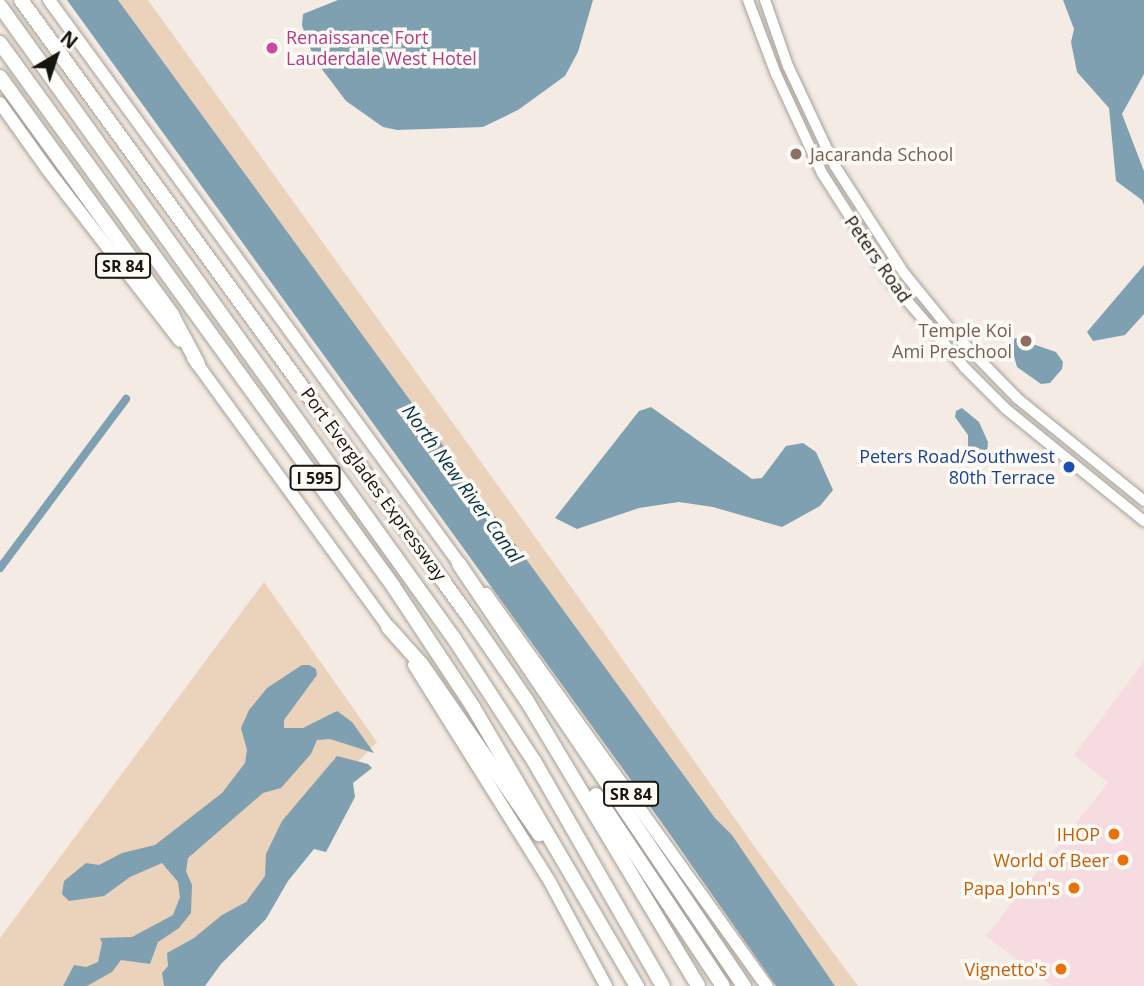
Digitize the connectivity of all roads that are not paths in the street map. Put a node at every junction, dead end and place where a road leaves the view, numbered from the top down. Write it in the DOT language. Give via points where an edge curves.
graph roads {
  1 [pos="21,0"];
  2 [pos="49,0"];
  3 [pos="748,0"];
  4 [pos="765,0"];
  5 [pos="0,6"];
  6 [pos="0,43"];
  7 [pos="0,77"];
  8 [pos="0,103"];
  9 [pos="198,364"];
  10 [pos="1126,486"];
  11 [pos="1144,486"];
  12 [pos="1144,501"];
  13 [pos="1144,521"];
  14 [pos="459,564"];
  15 [pos="388,627"];
  16 [pos="527,701"];
  17 [pos="605,931"];
  18 [pos="606,986"];
  19 [pos="637,986"];
  20 [pos="663,986"];
  21 [pos="698,986"];
  22 [pos="723,986"];
  23 [pos="744,986"];
  24 [pos="767,986"];
  1 -- 16 [label="highway, Port Everglades Expressway / I 595"];
  2 -- 14 [label="main road, SR 84"];
  3 -- 13 [label="main road, Peters Road" via="822,173 892,283 1006,409"];
  4 -- 10 [label="main road, Peters Road" via="788,66 835,166 904,273 948,327 1017,398"];
  5 -- 20 [label="highway" via="462,651 534,761"];
  6 -- 17 [label="highway, I 595" via="393,586 472,707"];
  7 -- 9 [label="highway" via="172,315"];
  8 -- 9 [label="main road, SR 84"];
  9 -- 15 [label="main road, SR 84"];
  10 -- 11 [label="main road"];
  10 -- 12 [label="main road, Peters Road"];
  14 -- 23 [label="highway"];
  14 -- 24 [label="main road, SR 84" via="494,604"];
  15 -- 17 [label="highway" via="422,664"];
  15 -- 18 [label="main road, SR 84" via="508,813"];
  16 -- 21 [label="highway, Port Everglades Expressway / I 595"];
  16 -- 22 [label="highway" via="594,792"];
  17 -- 19 [label="highway, I 595"];
}
